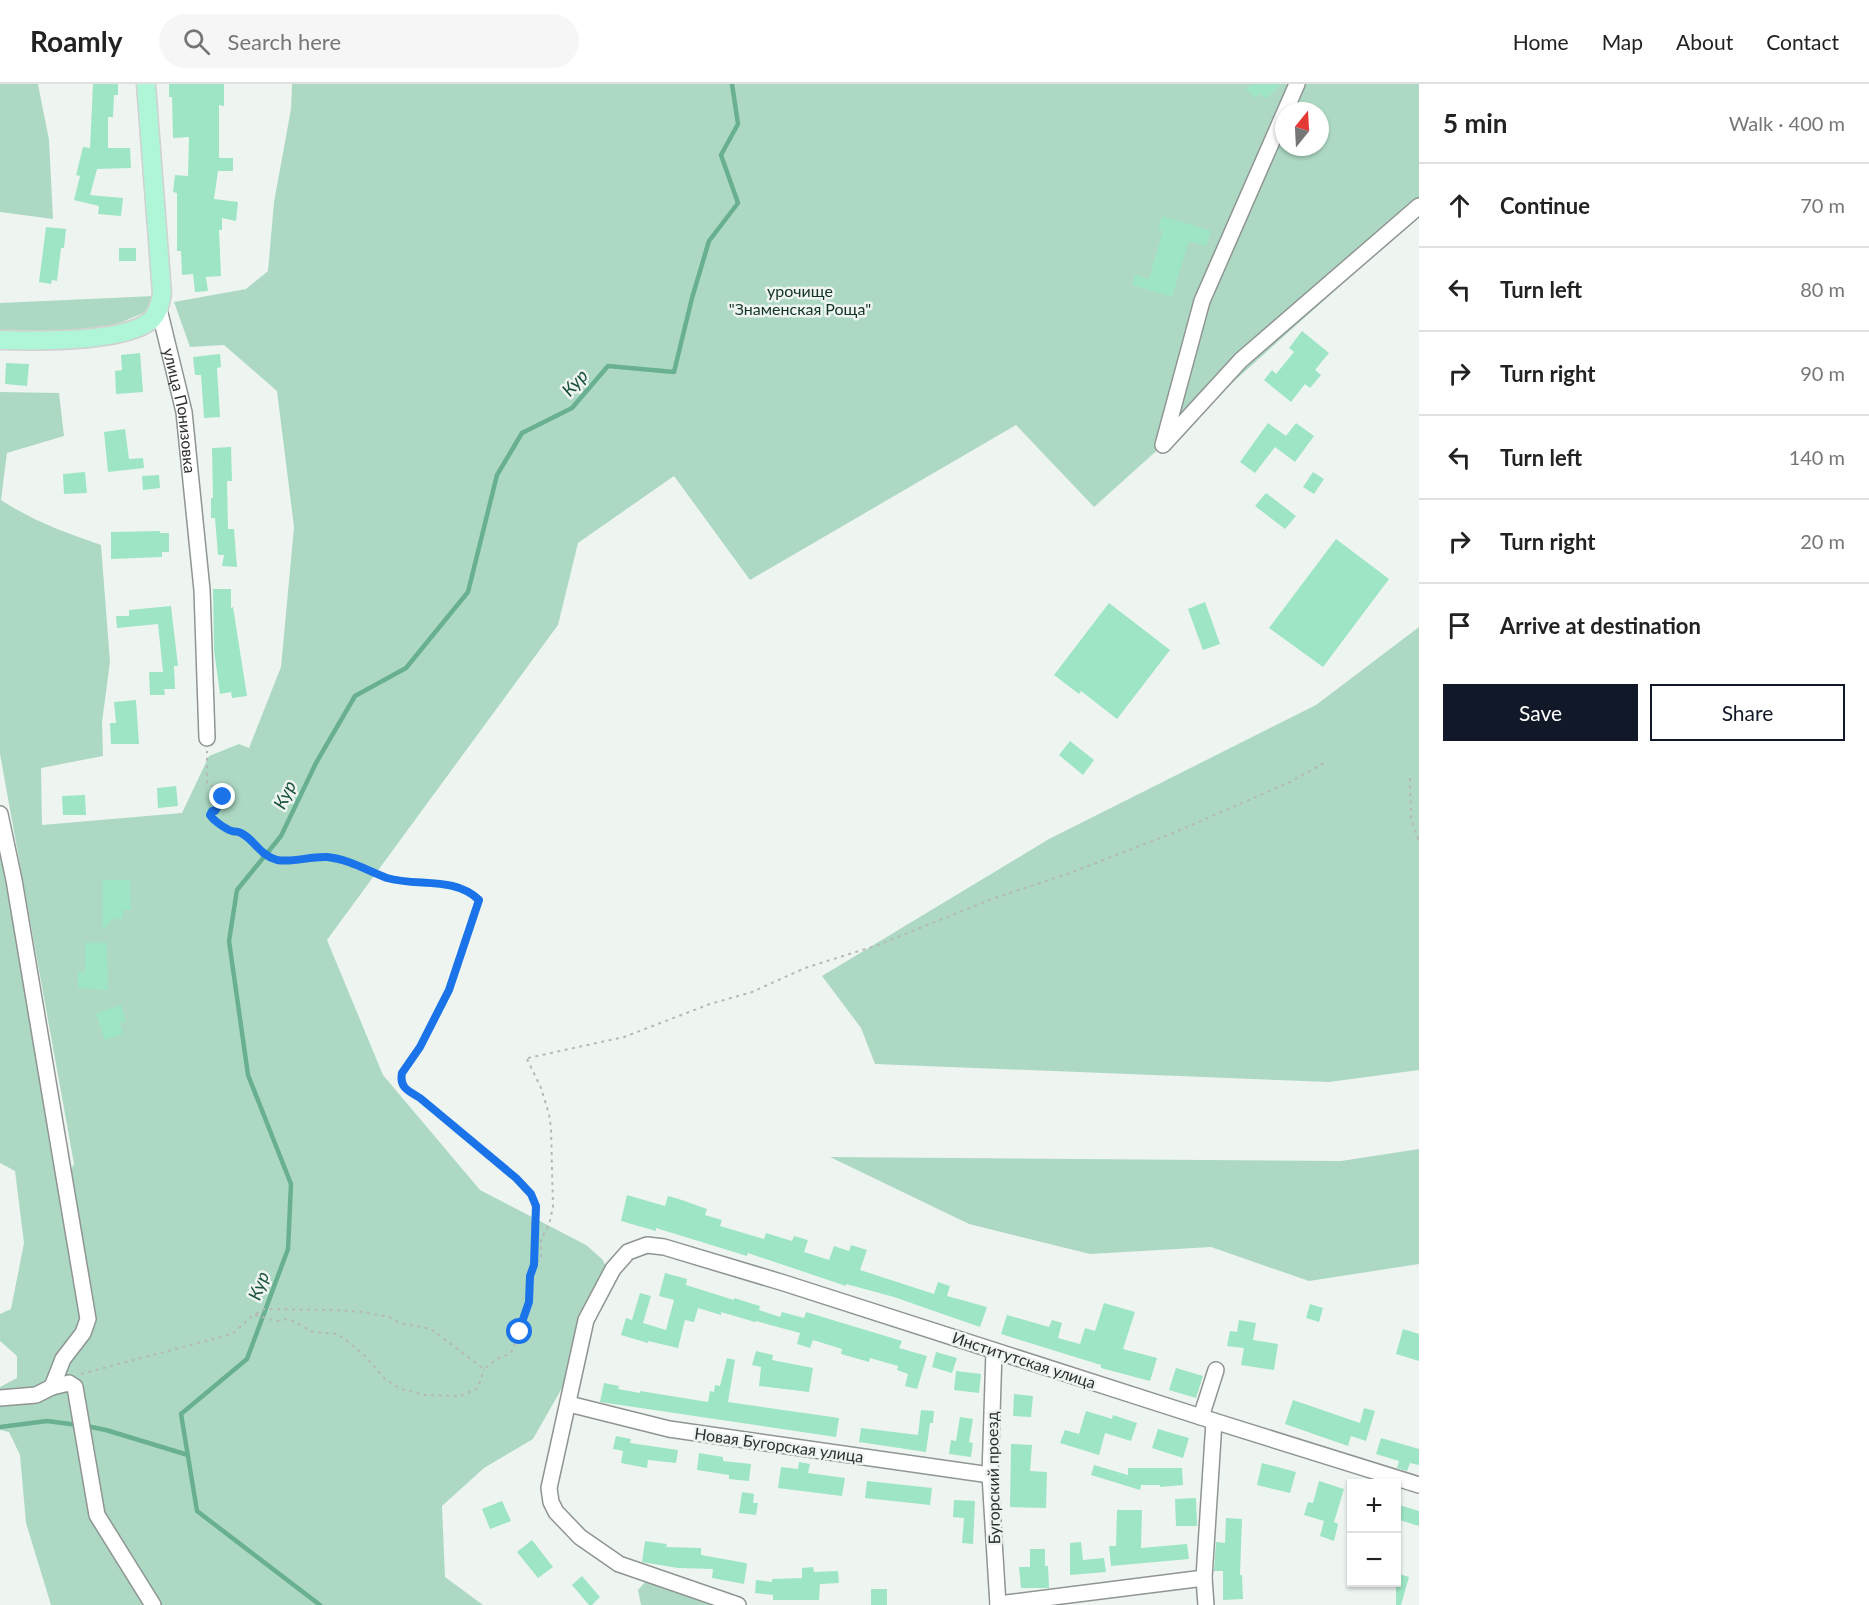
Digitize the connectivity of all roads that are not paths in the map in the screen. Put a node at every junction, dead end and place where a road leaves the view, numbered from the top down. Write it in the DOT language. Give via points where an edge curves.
graph roads {
  1 [pos="146,84"];
  2 [pos="1297,84"];
  3 [pos="1419,206"];
  4 [pos="159,309"];
  5 [pos="0,340"];
  6 [pos="207,738"];
  7 [pos="0,813"];
  8 [pos="994,1351"];
  9 [pos="1216,1370"];
  10 [pos="52,1387"];
  11 [pos="0,1398"];
  12 [pos="569,1404"];
  13 [pos="1207,1419"];
  14 [pos="990,1475"];
  15 [pos="1419,1485"];
  16 [pos="1204,1578"];
  17 [pos="998,1604"];
  18 [pos="153,1605"];
  19 [pos="738,1605"];
  20 [pos="1206,1605"];
  1 -- 4 [label="main road, улица Понизовка" via="162,294"];
  2 -- 3 [label="street" via="1202,301 1163,445 1241,360"];
  4 -- 5 [label="main road" via="151,320 137,328 94,338"];
  4 -- 6 [label="street, улица Понизовка" via="185,423 202,590"];
  7 -- 10 [label="street" via="87,1319 83,1333 63,1359"];
  8 -- 12 [label="street, Институтская улица" via="784,1283 647,1245 628,1252 613,1269 586,1320"];
  8 -- 13 [label="street, Институтская улица"];
  8 -- 14 [label="street, Бугорский проезд"];
  9 -- 13 [label="street"];
  10 -- 11 [label="street" via="36,1395"];
  10 -- 18 [label="street" via="69,1383 75,1387 97,1515"];
  12 -- 14 [label="street, Новая Бугорская улица" via="669,1429"];
  12 -- 19 [label="street" via="549,1488 556,1512 570,1528 620,1564"];
  13 -- 15 [label="street, Институтская улица"];
  13 -- 16 [label="street"];
  14 -- 17 [label="street, Бугорский проезд"];
  16 -- 17 [label="street"];
  16 -- 20 [label="street"];
}
